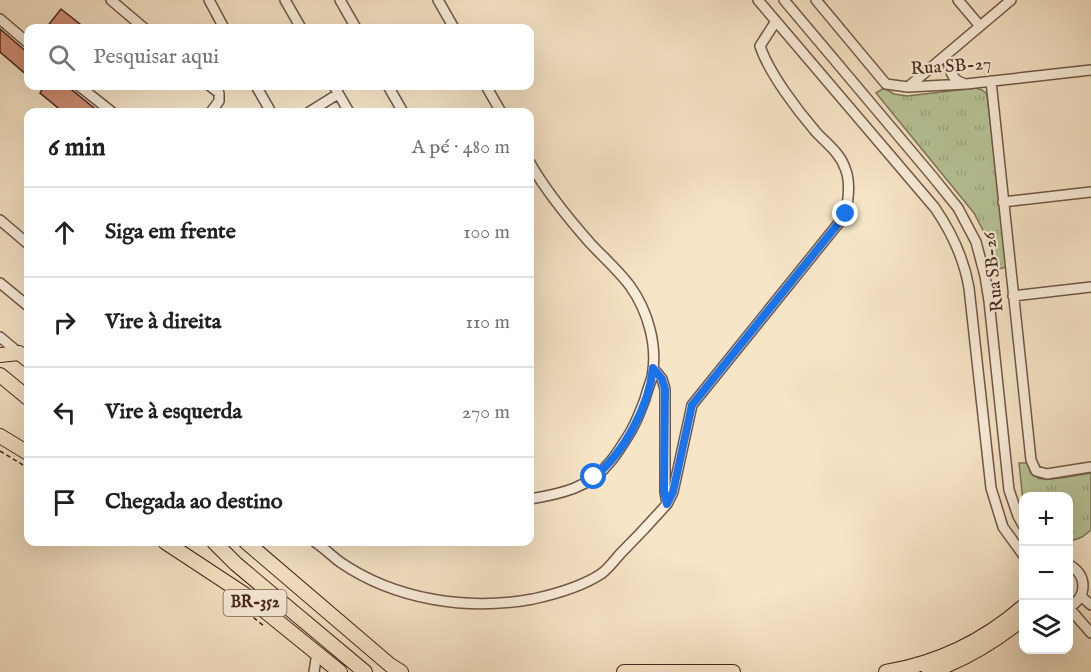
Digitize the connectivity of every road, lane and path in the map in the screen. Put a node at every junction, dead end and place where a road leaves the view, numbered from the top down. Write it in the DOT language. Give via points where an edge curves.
graph roads {
  1 [pos="111,0"];
  2 [pos="208,0"];
  3 [pos="285,0"];
  4 [pos="340,0"];
  5 [pos="438,0"];
  6 [pos="758,0"];
  7 [pos="784,0"];
  8 [pos="816,0"];
  9 [pos="958,0"];
  10 [pos="1011,0"];
  11 [pos="0,19"];
  12 [pos="776,21"];
  13 [pos="139,24"];
  14 [pos="222,24"];
  15 [pos="299,24"];
  16 [pos="354,24"];
  17 [pos="452,24"];
  18 [pos="980,26"];
  19 [pos="24,40"];
  20 [pos="947,55"];
  21 [pos="1091,70"];
  22 [pos="991,81"];
  23 [pos="966,84"];
  24 [pos="908,87"];
  25 [pos="85,90"];
  26 [pos="215,90"];
  27 [pos="258,90"];
  28 [pos="336,90"];
  29 [pos="390,90"];
  30 [pos="488,90"];
  31 [pos="106,108"];
  32 [pos="214,108"];
  33 [pos="269,108"];
  34 [pos="314,108"];
  35 [pos="347,108"];
  36 [pos="401,108"];
  37 [pos="499,108"];
  38 [pos="534,169"];
  39 [pos="1091,192"];
  40 [pos="1003,202"];
  41 [pos="0,220"];
  42 [pos="24,241"];
  43 [pos="0,283"];
  44 [pos="1091,287"];
  45 [pos="1013,296"];
  46 [pos="24,303"];
  47 [pos="0,337"];
  48 [pos="0,355"];
  49 [pos="24,356"];
  50 [pos="653,368"];
  51 [pos="0,375"];
  52 [pos="24,395"];
  53 [pos="0,436"];
  54 [pos="0,451"];
  55 [pos="24,451"];
  56 [pos="24,466"];
  57 [pos="1091,467"];
  58 [pos="534,498"];
  59 [pos="667,504"];
  60 [pos="1019,518"];
  61 [pos="163,546"];
  62 [pos="213,546"];
  63 [pos="218,546"];
  64 [pos="251,546"];
  65 [pos="320,546"];
  66 [pos="1019,550"];
  67 [pos="236,564"];
  68 [pos="1073,567"];
  69 [pos="1081,596"];
  70 [pos="230,599"];
  71 [pos="1073,604"];
  72 [pos="1091,605"];
  73 [pos="1019,609"];
  74 [pos="1073,613"];
  75 [pos="1019,621"];
  76 [pos="265,627"];
  77 [pos="1091,633"];
  78 [pos="317,653"];
  79 [pos="314,672"];
  80 [pos="340,672"];
  81 [pos="365,672"];
  82 [pos="401,672"];
  83 [pos="624,672"];
  84 [pos="733,672"];
  85 [pos="886,672"];
  86 [pos="929,672"];
  1 -- 13 [label="street"];
  2 -- 14 [label="street"];
  3 -- 15 [label="street"];
  4 -- 16 [label="street"];
  5 -- 17 [label="street"];
  6 -- 12 [label="street"];
  7 -- 60 [label="street" via="946,192 976,242 989,301 1009,490"];
  8 -- 24 [label="street, Rua SB-27" via="886,84"];
  9 -- 18 [label="street"];
  10 -- 18 [label="street"];
  11 -- 19 [label="street"];
  12 -- 59 [label="street" via="760,46 763,57 816,132 841,159 849,188 846,214 692,405"];
  12 -- 66 [label="street" via="935,208 961,255 968,280 994,500 1003,527"];
  18 -- 20 [label="street"];
  20 -- 23 [label="street" via="953,77"];
  20 -- 24 [label="street"];
  21 -- 22 [label="street, Rua SB-27"];
  22 -- 23 [label="street, Rua SB-27"];
  22 -- 40 [label="street, Rua SB-26"];
  23 -- 24 [label="street, Rua SB-27"];
  25 -- 31 [label="street"];
  26 -- 32 [label="street" via="219,101"];
  27 -- 33 [label="street"];
  28 -- 34 [label="street"];
  28 -- 35 [label="street"];
  29 -- 36 [label="street"];
  30 -- 37 [label="street"];
  38 -- 50 [label="street" via="641,303 653,346"];
  39 -- 40 [label="street"];
  40 -- 45 [label="street, Rua SB-26"];
  41 -- 42 [label="street"];
  43 -- 46 [label="street"];
  44 -- 45 [label="street"];
  45 -- 57 [label="street, Rua SB-26" via="1031,460 1036,471 1047,474"];
  47 -- 49 [label="street"];
  48 -- 49 [label="highway"];
  50 -- 58 [label="street" via="636,424 611,462 574,489"];
  50 -- 59 [label="street" via="665,389"];
  51 -- 52 [label="highway"];
  53 -- 55 [label="highway"];
  54 -- 56 [label="path"];
  59 -- 65 [label="street" via="602,573 557,593 509,602 458,603 405,592 356,571"];
  61 -- 78 [label="highway, BR-352" via="244,594"];
  62 -- 67 [label="highway, BR-352"];
  63 -- 67 [label="highway"];
  64 -- 82 [label="highway"];
  67 -- 81 [label="highway, BR-352"];
  68 -- 69 [label="street" via="1082,579"];
  69 -- 71 [label="street"];
  69 -- 72 [label="street"];
  70 -- 76 [label="path"];
  73 -- 85 [label="highway" via="977,641 928,663"];
  74 -- 77 [label="street"];
  75 -- 86 [label="highway" via="978,651"];
  78 -- 79 [label="street"];
  78 -- 80 [label="highway, BR-352"];
  83 -- 84 [label="highway"];
}
